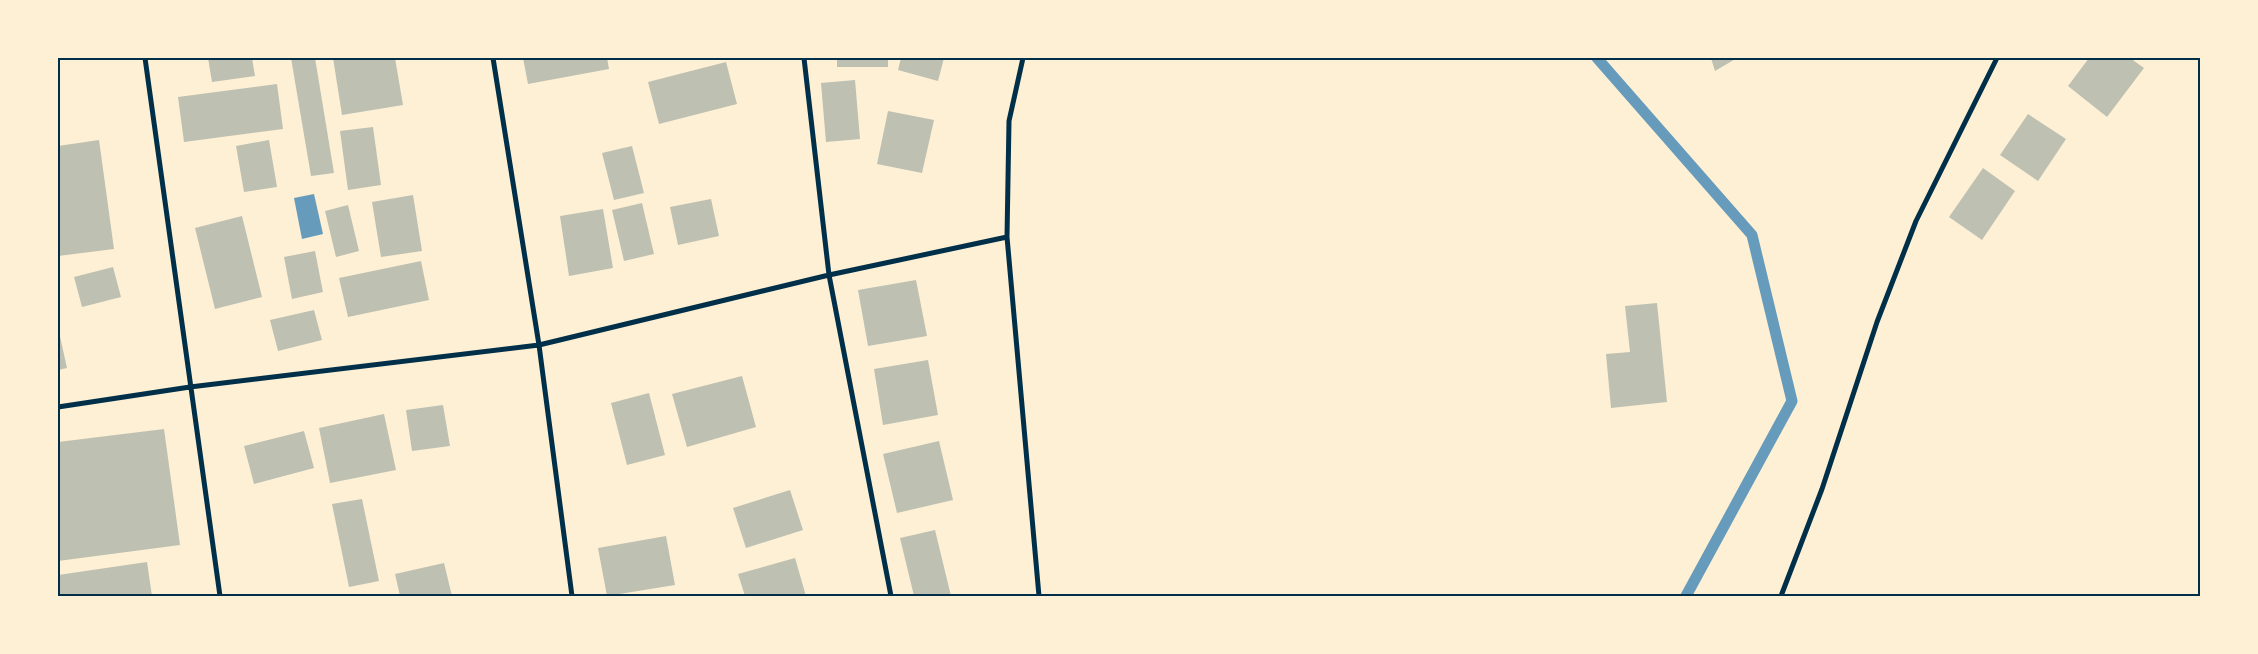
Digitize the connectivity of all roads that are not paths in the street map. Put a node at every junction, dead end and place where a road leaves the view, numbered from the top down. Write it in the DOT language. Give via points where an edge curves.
graph roads {
  1 [pos="145,58"];
  2 [pos="493,58"];
  3 [pos="804,58"];
  4 [pos="1022,58"];
  5 [pos="1997,58"];
  6 [pos="1006,236"];
  7 [pos="829,275"];
  8 [pos="539,345"];
  9 [pos="190,387"];
  10 [pos="58,407"];
  11 [pos="220,596"];
  12 [pos="572,596"];
  13 [pos="891,596"];
  14 [pos="1039,596"];
  15 [pos="1781,596"];
  1 -- 9 [label="street"];
  2 -- 8 [label="street"];
  3 -- 7 [label="street"];
  4 -- 6 [label="street" via="1009,121"];
  5 -- 15 [label="street" via="1916,221 1878,322 1822,490"];
  6 -- 7 [label="street"];
  6 -- 14 [label="street"];
  7 -- 8 [label="street"];
  7 -- 13 [label="street"];
  8 -- 9 [label="street"];
  8 -- 12 [label="street"];
  9 -- 10 [label="street"];
  9 -- 11 [label="street"];
}
